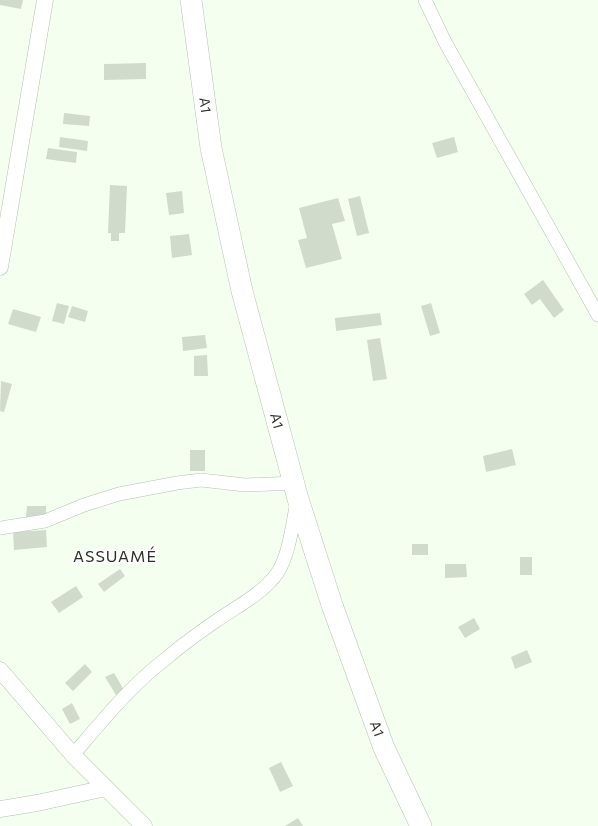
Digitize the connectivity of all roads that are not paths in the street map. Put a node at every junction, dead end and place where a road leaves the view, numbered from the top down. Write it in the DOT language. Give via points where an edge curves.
graph roads {
  1 [pos="45,0"];
  2 [pos="191,0"];
  3 [pos="425,0"];
  4 [pos="0,267"];
  5 [pos="598,316"];
  6 [pos="296,491"];
  7 [pos="0,528"];
  8 [pos="0,670"];
  9 [pos="73,755"];
  10 [pos="106,788"];
  11 [pos="0,809"];
  12 [pos="144,826"];
  13 [pos="421,826"];
  1 -- 4 [label="street"];
  2 -- 6 [label="main road, A1 / A1" via="213,155 242,291"];
  3 -- 5 [label="street" via="445,42"];
  6 -- 7 [label="street" via="202,480 177,483 112,495 45,520"];
  6 -- 9 [label="street" via="284,561 277,573 254,595 167,658 133,687"];
  6 -- 13 [label="main road, A1 / A1" via="332,605 384,748"];
  8 -- 9 [label="street"];
  9 -- 10 [label="street"];
  10 -- 11 [label="street"];
  10 -- 12 [label="street"];
}
